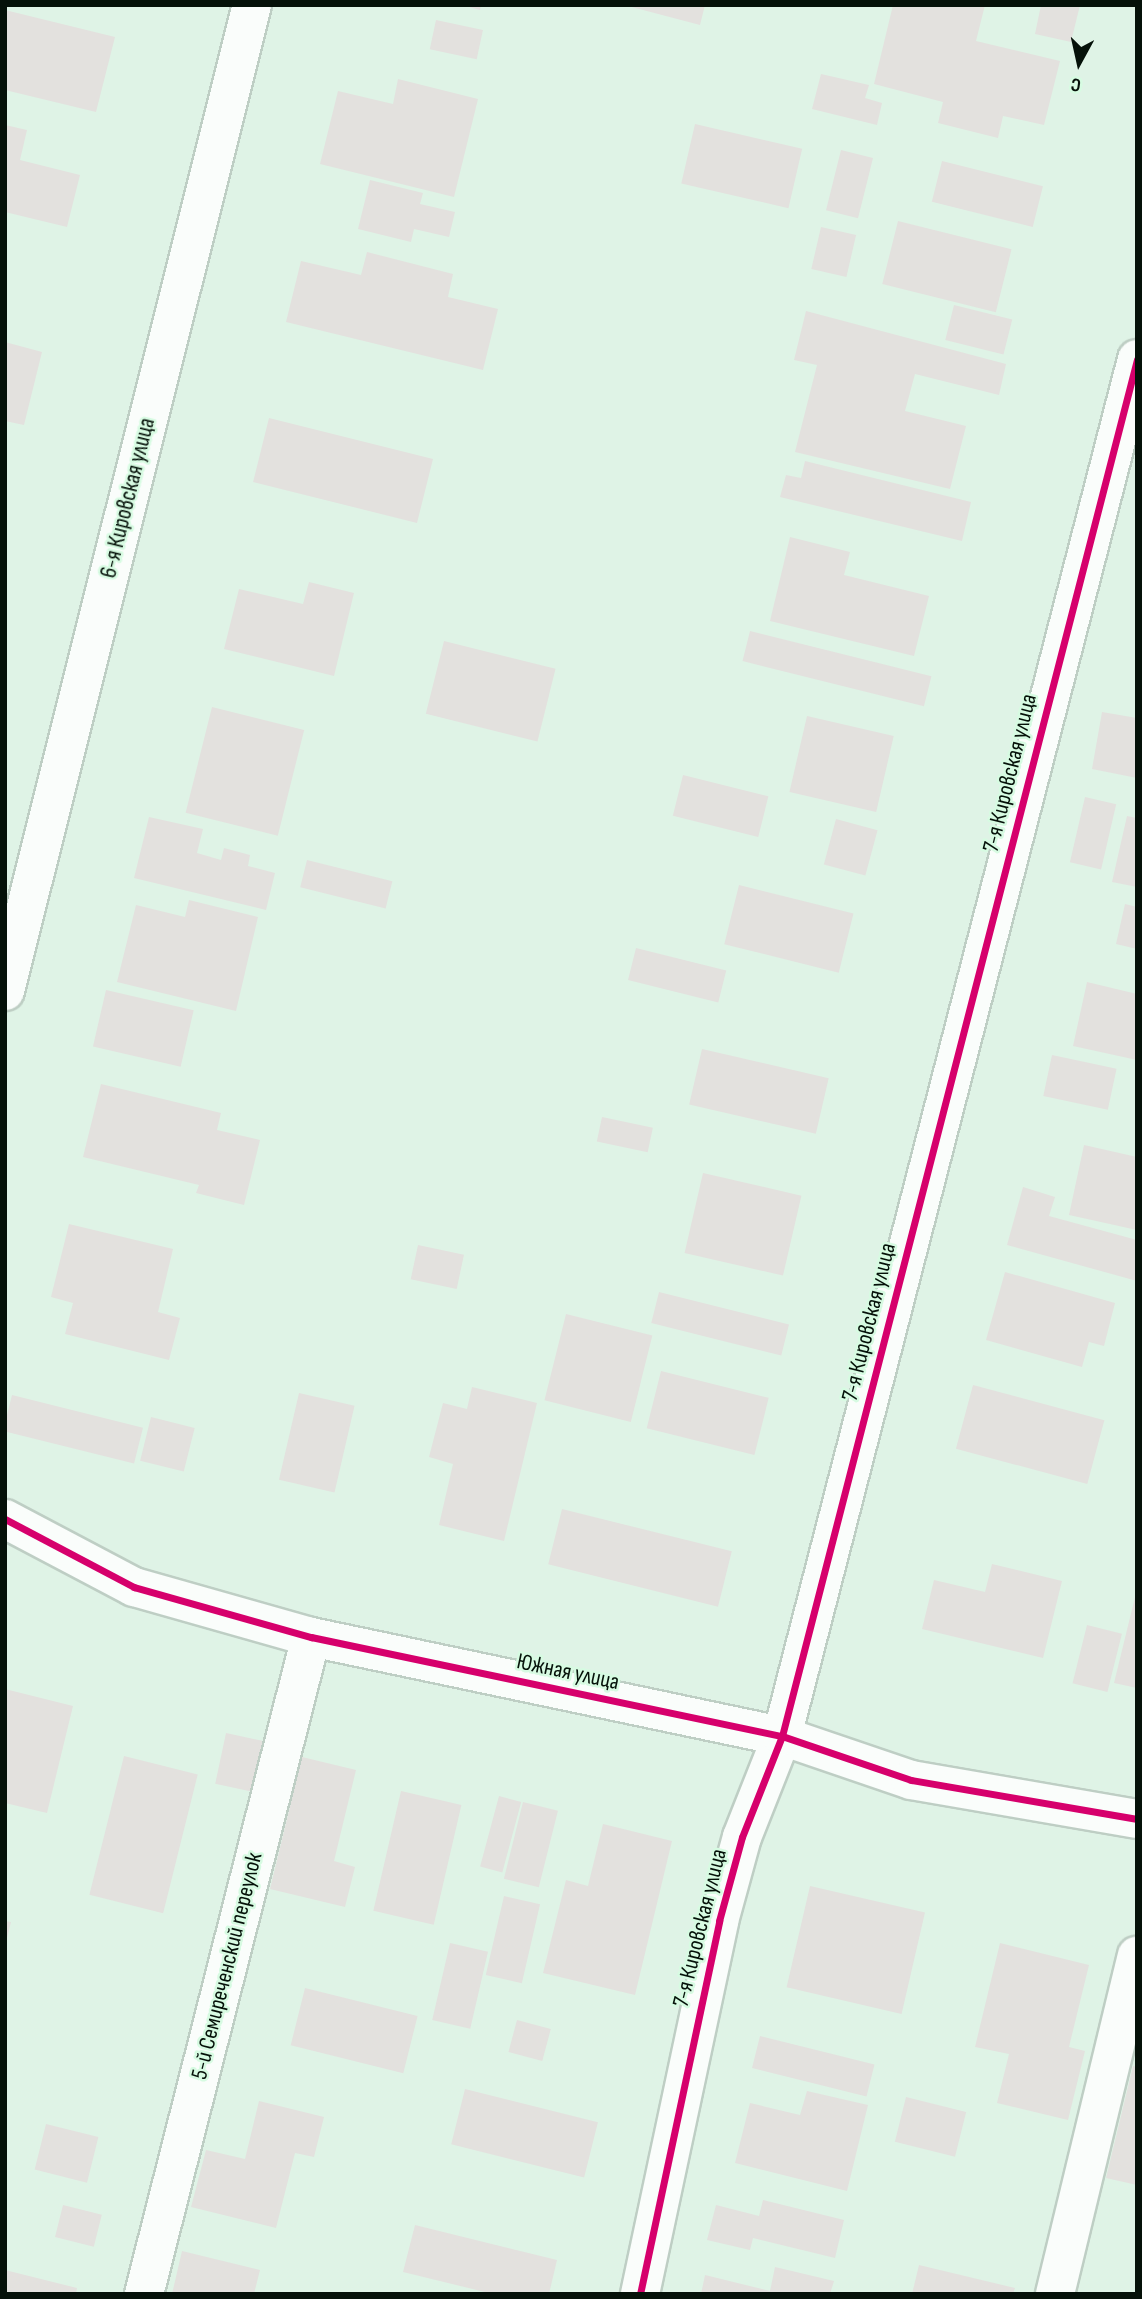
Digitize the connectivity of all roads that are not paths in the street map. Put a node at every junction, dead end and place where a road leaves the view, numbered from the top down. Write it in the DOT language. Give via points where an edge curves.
graph roads {
  1 [pos="251,5"];
  2 [pos="1137,359"];
  3 [pos="5,991"];
  4 [pos="5,1519"];
  5 [pos="311,1637"];
  6 [pos="782,1737"];
  7 [pos="1137,1819"];
  8 [pos="1137,1956"];
  9 [pos="144,2294"];
  10 [pos="640,2294"];
  11 [pos="1055,2294"];
  1 -- 3 [label="street, 6-я Кировская улица"];
  2 -- 6 [label="street, 7-я Кировская улица"];
  4 -- 5 [label="street, Южная улица" via="134,1587"];
  5 -- 6 [label="street, Южная улица"];
  5 -- 9 [label="street, 5-й Семиреченский переулок"];
  6 -- 7 [label="street, Южная улица" via="911,1780"];
  6 -- 10 [label="street, 7-я Кировская улица" via="742,1837 719,1921"];
  8 -- 11 [label="street"];
}
